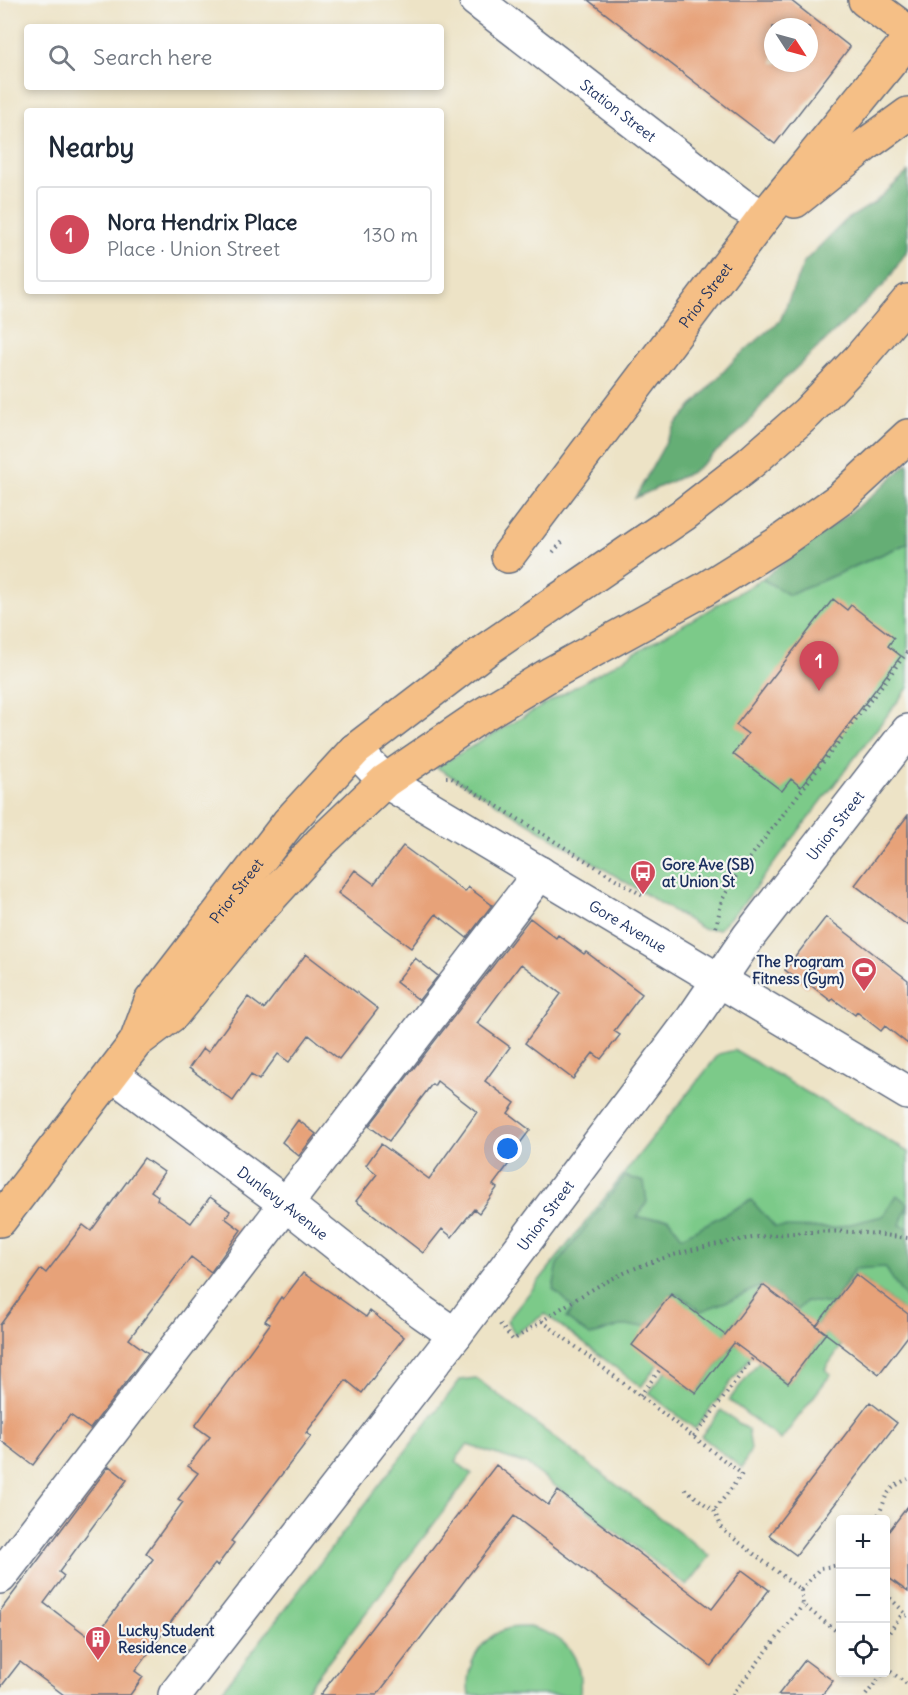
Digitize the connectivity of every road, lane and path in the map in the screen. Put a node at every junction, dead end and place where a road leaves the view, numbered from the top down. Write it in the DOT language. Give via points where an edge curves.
graph roads {
  1 [pos="476,0"];
  2 [pos="865,0"];
  3 [pos="908,32"];
  4 [pos="908,40"];
  5 [pos="908,114"];
  6 [pos="764,217"];
  7 [pos="908,301"];
  8 [pos="908,436"];
  9 [pos="508,556"];
  10 [pos="908,651"];
  11 [pos="908,731"];
  12 [pos="355,750"];
  13 [pos="439,777"];
  14 [pos="385,781"];
  15 [pos="540,873"];
  16 [pos="653,902"];
  17 [pos="721,932"];
  18 [pos="719,981"];
  19 [pos="136,1042"];
  20 [pos="112,1074"];
  21 [pos="908,1093"];
  22 [pos="286,1204"];
  23 [pos="0,1220"];
  24 [pos="908,1238"];
  25 [pos="542,1321"];
  26 [pos="500,1323"];
  27 [pos="455,1335"];
  28 [pos="754,1357"];
  29 [pos="662,1367"];
  30 [pos="640,1396"];
  31 [pos="694,1437"];
  32 [pos="908,1479"];
  33 [pos="685,1489"];
  34 [pos="714,1511"];
  35 [pos="877,1515"];
  36 [pos="836,1566"];
  37 [pos="0,1577"];
  38 [pos="801,1590"];
  39 [pos="890,1599"];
  40 [pos="803,1605"];
  41 [pos="908,1615"];
  42 [pos="890,1630"];
  43 [pos="836,1631"];
  44 [pos="890,1673"];
  45 [pos="880,1677"];
  46 [pos="908,1685"];
  47 [pos="175,1695"];
  48 [pos="732,1695"];
  49 [pos="866,1695"];
  1 -- 6 [label="street, Station Street" via="740,204"];
  2 -- 3 [label="main road"];
  4 -- 6 [label="main road, Prior Street"];
  5 -- 6 [label="main road" via="784,209"];
  6 -- 9 [label="main road, Prior Street"];
  7 -- 12 [label="main road, Prior Street" via="807,413 750,464 683,515 487,649"];
  8 -- 14 [label="main road, Prior Street" via="840,499 777,544 479,717"];
  10 -- 17 [label="path" via="736,876 722,900 715,934"];
  11 -- 18 [label="street, Union Street" via="749,936"];
  12 -- 14 [label="street, Gore Avenue"];
  12 -- 19 [label="main road, Prior Street" via="288,823 151,1001"];
  13 -- 16 [label="path" via="450,777"];
  14 -- 15 [label="street, Gore Avenue"];
  14 -- 19 [label="main road, Prior Street" via="320,843 248,922 174,1014"];
  15 -- 18 [label="street, Gore Avenue"];
  15 -- 22 [label="street"];
  18 -- 21 [label="street, Gore Avenue"];
  18 -- 27 [label="street, Union Street"];
  19 -- 20 [label="main road, Prior Street"];
  20 -- 22 [label="street, Dunlevy Avenue"];
  20 -- 23 [label="main road, Prior Street"];
  22 -- 27 [label="street, Dunlevy Avenue"];
  22 -- 37 [label="street"];
  24 -- 25 [label="path" via="852,1232 786,1233 669,1256 581,1295"];
  25 -- 26 [label="path" via="513,1340"];
  25 -- 30 [label="path"];
  27 -- 47 [label="street, Union Street"];
  28 -- 31 [label="path"];
  29 -- 30 [label="path"];
  30 -- 31 [label="path"];
  31 -- 34 [label="path" via="742,1474"];
  32 -- 35 [label="path" via="884,1497"];
  33 -- 34 [label="path"];
  34 -- 38 [label="path" via="723,1530"];
  36 -- 38 [label="path" via="820,1568"];
  38 -- 40 [label="path"];
  39 -- 41 [label="path"];
  40 -- 43 [label="path"];
  40 -- 48 [label="path"];
  41 -- 42 [label="path" via="900,1617"];
  44 -- 46 [label="path"];
  45 -- 49 [label="path"];
}
